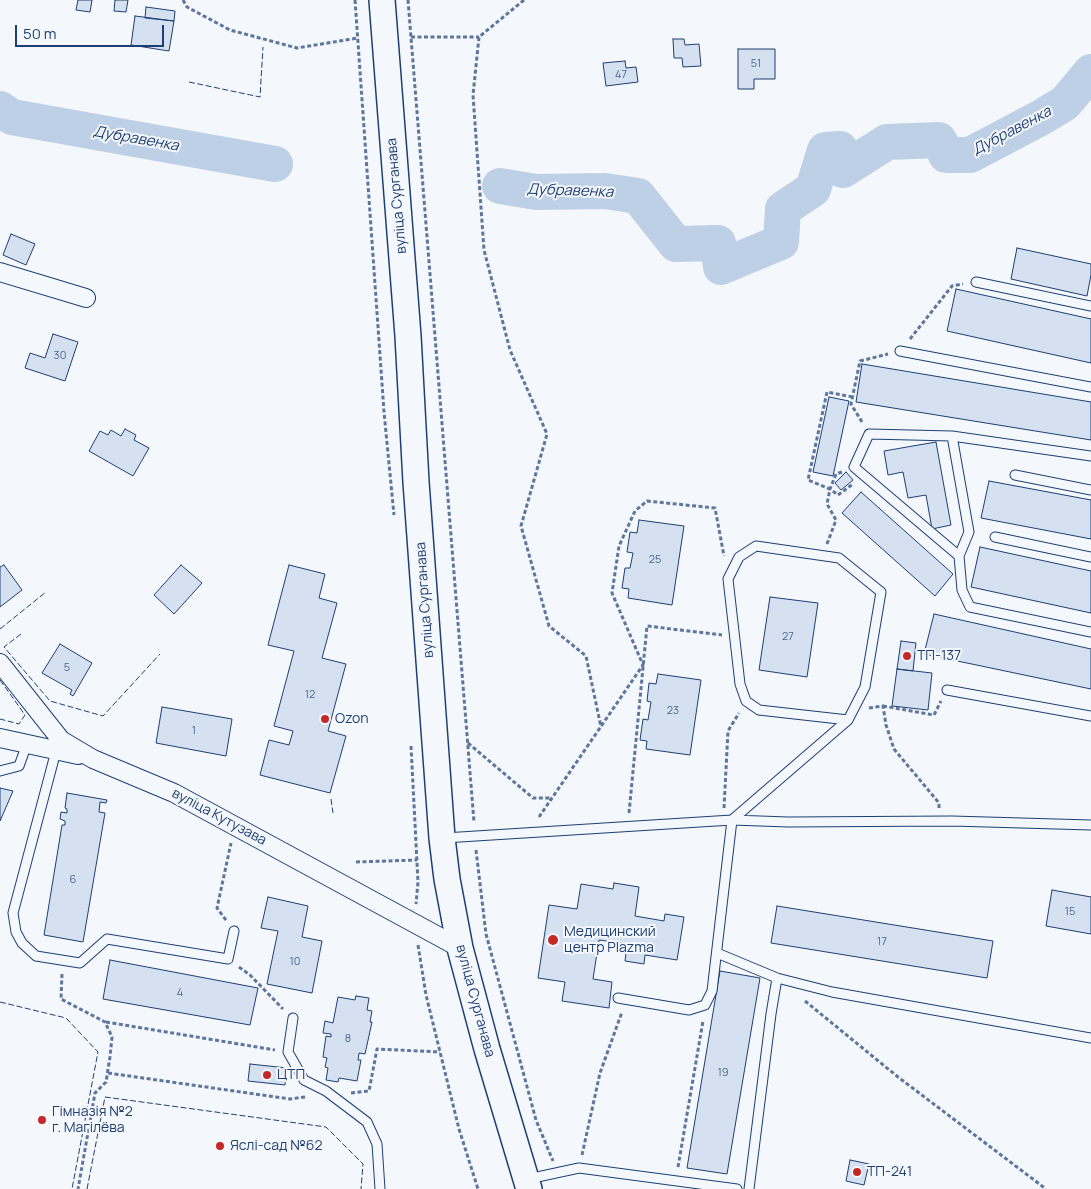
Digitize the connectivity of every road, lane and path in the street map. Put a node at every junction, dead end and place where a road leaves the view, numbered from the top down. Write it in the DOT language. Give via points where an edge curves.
graph roads {
  1 [pos="183,0"];
  2 [pos="355,0"];
  3 [pos="382,0"];
  4 [pos="408,0"];
  5 [pos="524,0"];
  6 [pos="411,37"];
  7 [pos="479,37"];
  8 [pos="358,38"];
  9 [pos="0,272"];
  10 [pos="976,282"];
  11 [pos="86,298"];
  12 [pos="1091,306"];
  13 [pos="900,351"];
  14 [pos="1091,387"];
  15 [pos="853,397"];
  16 [pos="952,436"];
  17 [pos="1091,456"];
  18 [pos="854,467"];
  19 [pos="1015,475"];
  20 [pos="864,476"];
  21 [pos="830,489"];
  22 [pos="1091,490"];
  23 [pos="394,518"];
  24 [pos="995,537"];
  25 [pos="823,555"];
  26 [pos="959,556"];
  27 [pos="1091,556"];
  28 [pos="728,579"];
  29 [pos="1091,632"];
  30 [pos="734,637"];
  31 [pos="0,663"];
  32 [pos="643,665"];
  33 [pos="947,690"];
  34 [pos="746,701"];
  35 [pos="883,706"];
  36 [pos="853,709"];
  37 [pos="1091,716"];
  38 [pos="848,720"];
  39 [pos="601,727"];
  40 [pos="0,738"];
  41 [pos="411,742"];
  42 [pos="467,742"];
  43 [pos="27,744"];
  44 [pos="56,751"];
  45 [pos="93,758"];
  46 [pos="0,771"];
  47 [pos="552,798"];
  48 [pos="728,820"];
  49 [pos="939,821"];
  50 [pos="1091,824"];
  51 [pos="235,826"];
  52 [pos="628,826"];
  53 [pos="529,832"];
  54 [pos="475,835"];
  55 [pos="442,838"];
  56 [pos="417,860"];
  57 [pos="356,862"];
  58 [pos="414,922"];
  59 [pos="234,932"];
  60 [pos="460,948"];
  61 [pos="717,954"];
  62 [pos="62,961"];
  63 [pos="250,975"];
  64 [pos="777,978"];
  65 [pos="623,999"];
  66 [pos="705,1005"];
  67 [pos="293,1018"];
  68 [pos="105,1022"];
  69 [pos="1091,1038"];
  70 [pos="288,1052"];
  71 [pos="440,1052"];
  72 [pos="108,1073"];
  73 [pos="331,1095"];
  74 [pos="579,1168"];
  75 [pos="558,1172"];
  76 [pos="675,1181"];
  77 [pos="527,1184"];
  78 [pos="78,1189"];
  79 [pos="380,1189"];
  80 [pos="478,1189"];
  81 [pos="737,1189"];
  82 [pos="749,1189"];
  83 [pos="1046,1189"];
  1 -- 8 [label="path" via="187,7 230,30 297,48"];
  2 -- 8 [label="path"];
  3 -- 55 [label="main road, вуліца Сурганава"];
  4 -- 6 [label="path"];
  5 -- 7 [label="path"];
  6 -- 7 [label="path"];
  6 -- 42 [label="path"];
  7 -- 39 [label="path" via="473,95 484,250 510,350 547,434 520,526 549,626 586,656"];
  8 -- 23 [label="path"];
  9 -- 11 [label="street"];
  10 -- 12 [label="lane"];
  13 -- 14 [label="lane"];
  15 -- 21 [label="path" via="827,392 808,480"];
  16 -- 17 [label="lane"];
  16 -- 18 [label="lane" via="868,434"];
  16 -- 26 [label="lane" via="969,532"];
  18 -- 20 [label="lane"];
  18 -- 21 [label="path" via="836,474"];
  19 -- 22 [label="lane"];
  20 -- 21 [label="path" via="838,495"];
  20 -- 26 [label="lane"];
  21 -- 25 [label="path" via="827,504 836,520"];
  24 -- 27 [label="lane"];
  25 -- 28 [label="lane" via="756,546 739,557"];
  25 -- 36 [label="lane" via="840,558 881,592 865,688"];
  26 -- 29 [label="lane" via="962,590 970,607"];
  28 -- 30 [label="lane"];
  28 -- 32 [label="path" via="715,508 647,502 635,511 619,546 612,593"];
  30 -- 32 [label="path" via="647,626"];
  30 -- 34 [label="lane" via="740,684"];
  31 -- 45 [label="street, вуліца Кутузава" via="61,740"];
  32 -- 39 [label="path"];
  32 -- 52 [label="path"];
  33 -- 35 [label="path" via="934,715"];
  33 -- 37 [label="lane"];
  34 -- 38 [label="lane" via="759,710"];
  34 -- 48 [label="path" via="728,731"];
  35 -- 36 [label="path"];
  35 -- 49 [label="path" via="894,750 939,803"];
  36 -- 38 [label="lane"];
  38 -- 48 [label="lane"];
  39 -- 47 [label="path"];
  40 -- 43 [label="street"];
  41 -- 56 [label="path"];
  42 -- 47 [label="path" via="533,798"];
  42 -- 54 [label="path"];
  43 -- 44 [label="street"];
  43 -- 46 [label="lane" via="19,766"];
  44 -- 45 [label="street"];
  44 -- 62 [label="lane" via="13,913 22,944 36,956"];
  45 -- 51 [label="street, вуліца Кутузава" via="174,793"];
  47 -- 53 [label="path"];
  48 -- 49 [label="lane"];
  48 -- 52 [label="lane"];
  48 -- 61 [label="lane"];
  49 -- 50 [label="lane"];
  51 -- 58 [label="street, вуліца Кутузава"];
  51 -- 59 [label="path" via="217,908"];
  52 -- 53 [label="lane"];
  53 -- 54 [label="lane"];
  54 -- 55 [label="lane"];
  54 -- 75 [label="path" via="486,934 536,1120"];
  55 -- 60 [label="main road, вуліца Сурганава"];
  56 -- 57 [label="path"];
  56 -- 58 [label="path"];
  58 -- 60 [label="street, вуліца Кутузава"];
  58 -- 71 [label="path" via="426,995"];
  59 -- 62 [label="lane" via="228,959 107,939 80,963"];
  60 -- 77 [label="main road, вуліца Сурганава"];
  61 -- 64 [label="lane"];
  61 -- 66 [label="lane" via="712,991"];
  62 -- 68 [label="path" via="61,999"];
  63 -- 67 [label="path"];
  64 -- 69 [label="lane" via="832,992"];
  64 -- 82 [label="lane"];
  64 -- 83 [label="path" via="898,1077"];
  65 -- 66 [label="lane" via="689,1010"];
  65 -- 74 [label="path" via="600,1074"];
  66 -- 76 [label="path"];
  67 -- 70 [label="lane"];
  68 -- 70 [label="path"];
  68 -- 72 [label="path" via="112,1037"];
  70 -- 73 [label="lane" via="304,1080"];
  71 -- 73 [label="path" via="377,1049 369,1091"];
  71 -- 80 [label="path"];
  72 -- 73 [label="path" via="290,1098"];
  72 -- 78 [label="path" via="106,1082 95,1093"];
  73 -- 79 [label="lane" via="367,1122 377,1144"];
  74 -- 75 [label="lane"];
  74 -- 76 [label="lane"];
  75 -- 77 [label="lane"];
  76 -- 81 [label="lane"];
}
